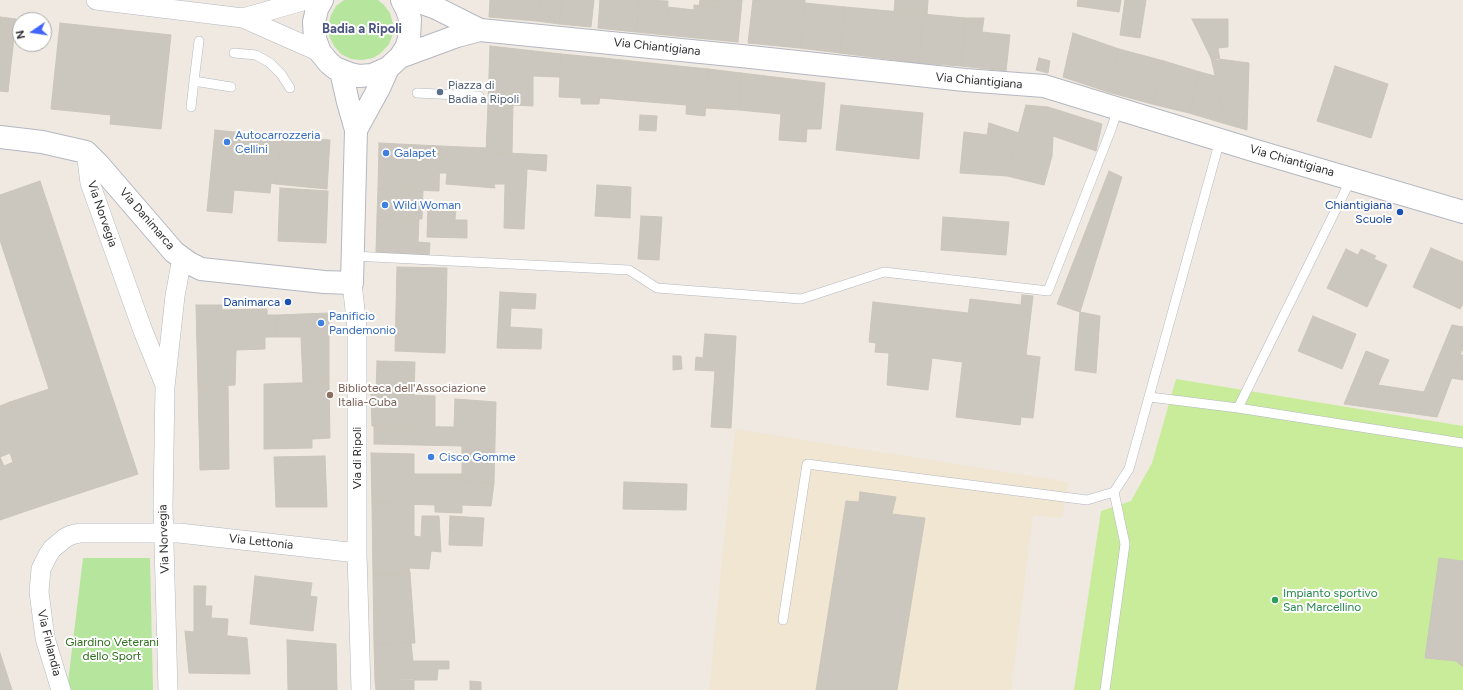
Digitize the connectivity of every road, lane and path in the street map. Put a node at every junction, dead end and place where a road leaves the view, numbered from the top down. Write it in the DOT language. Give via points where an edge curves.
graph roads {
  1 [pos="96,0"];
  2 [pos="306,0"];
  3 [pos="322,0"];
  4 [pos="402,0"];
  5 [pos="414,0"];
  6 [pos="287,3"];
  7 [pos="437,4"];
  8 [pos="243,18"];
  9 [pos="480,30"];
  10 [pos="199,42"];
  11 [pos="320,52"];
  12 [pos="234,53"];
  13 [pos="394,63"];
  14 [pos="341,71"];
  15 [pos="194,82"];
  16 [pos="232,87"];
  17 [pos="290,88"];
  18 [pos="417,93"];
  19 [pos="478,96"];
  20 [pos="191,107"];
  21 [pos="1118,108"];
  22 [pos="356,130"];
  23 [pos="0,137"];
  24 [pos="1220,140"];
  25 [pos="86,152"];
  26 [pos="1351,178"];
  27 [pos="1463,212"];
  28 [pos="353,256"];
  29 [pos="182,258"];
  30 [pos="352,283"];
  31 [pos="165,387"];
  32 [pos="1150,397"];
  33 [pos="1238,408"];
  34 [pos="1463,443"];
  35 [pos="1114,492"];
  36 [pos="164,532"];
  37 [pos="357,552"];
  38 [pos="783,620"];
  39 [pos="61,690"];
  40 [pos="168,690"];
  41 [pos="361,690"];
  42 [pos="1105,690"];
  1 -- 8 [label="street"];
  2 -- 6 [label="street"];
  3 -- 11 [label="street" via="314,22 315,39"];
  4 -- 13 [label="street" via="410,19 409,39"];
  5 -- 7 [label="street, Via Chiantigiana"];
  6 -- 8 [label="street"];
  7 -- 9 [label="street, Via Chiantigiana"];
  8 -- 11 [label="street"];
  9 -- 13 [label="street, Via Chiantigiana" via="457,36"];
  9 -- 21 [label="street, Via Chiantigiana" via="1044,86"];
  10 -- 15 [label="lane"];
  11 -- 14 [label="street" via="329,63"];
  12 -- 17 [label="lane" via="256,55 270,63"];
  13 -- 14 [label="street" via="372,75 359,76"];
  13 -- 22 [label="street, Via di Ripoli"];
  14 -- 22 [label="street, Via di Ripoli"];
  15 -- 16 [label="lane"];
  15 -- 20 [label="lane"];
  18 -- 19 [label="lane"];
  21 -- 24 [label="street, Via Chiantigiana"];
  21 -- 28 [label="lane" via="1048,291 884,272 801,299 658,288 629,270"];
  22 -- 28 [label="street, Via di Ripoli"];
  23 -- 25 [label="street" via="42,142"];
  24 -- 26 [label="street, Via Chiantigiana"];
  24 -- 32 [label="lane"];
  25 -- 29 [label="street, Via Danimarca" via="107,173 166,244"];
  25 -- 31 [label="street, Via Norvegia" via="90,182 142,331"];
  26 -- 27 [label="street, Via Chiantigiana"];
  26 -- 33 [label="lane"];
  28 -- 30 [label="street, Via di Ripoli"];
  29 -- 30 [label="street, Via Danimarca" via="206,270"];
  29 -- 31 [label="street, Via Norvegia"];
  30 -- 37 [label="street, Via di Ripoli" via="357,328"];
  31 -- 36 [label="street, Via Norvegia"];
  32 -- 33 [label="lane"];
  32 -- 35 [label="lane" via="1129,469"];
  33 -- 34 [label="lane"];
  35 -- 38 [label="lane" via="1087,500 807,464"];
  35 -- 42 [label="lane" via="1125,544"];
  36 -- 37 [label="street, Via Lettonia"];
  36 -- 39 [label="street, Via Finlandia" via="80,533 65,538 48,555 40,577 40,608 45,638"];
  36 -- 40 [label="street, Via Norvegia"];
  37 -- 41 [label="street, Via di Ripoli"];
}
